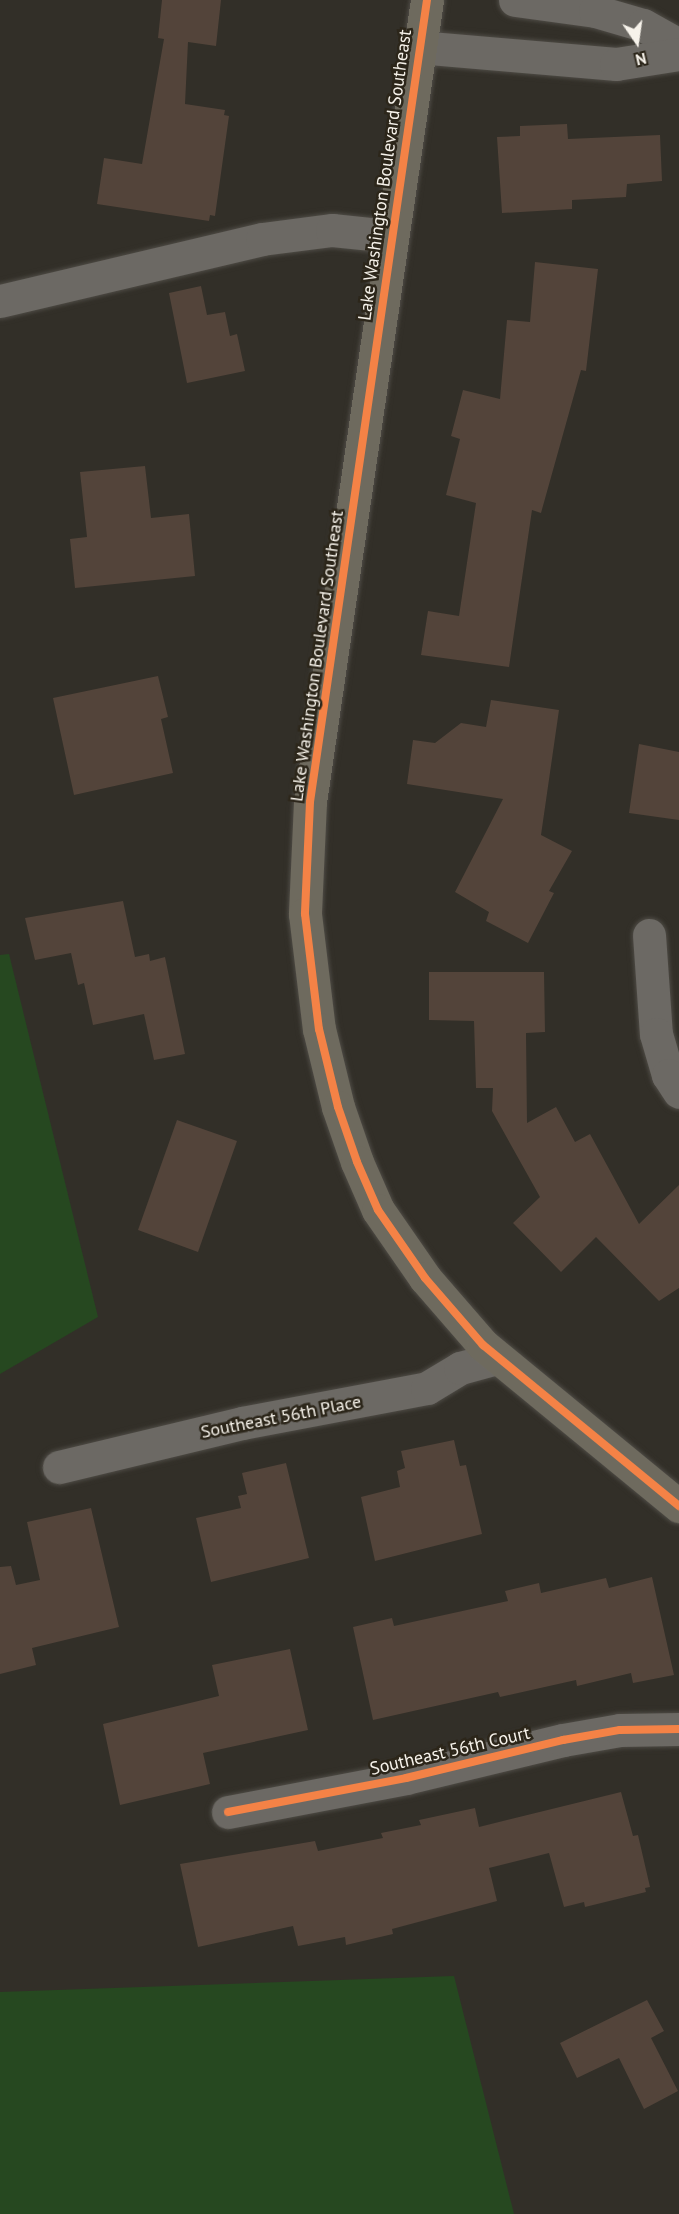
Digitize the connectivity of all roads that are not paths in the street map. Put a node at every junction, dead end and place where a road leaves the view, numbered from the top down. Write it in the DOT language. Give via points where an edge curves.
graph roads {
  1 [pos="427,0"];
  2 [pos="515,0"];
  3 [pos="679,45"];
  4 [pos="418,47"];
  5 [pos="679,54"];
  6 [pos="389,236"];
  7 [pos="0,301"];
  8 [pos="649,935"];
  9 [pos="679,1092"];
  10 [pos="498,1358"];
  11 [pos="59,1467"];
  12 [pos="679,1506"];
  13 [pos="679,1729"];
  14 [pos="228,1812"];
  1 -- 4 [label="main road, Lake Washington Boulevard Southeast"];
  2 -- 3 [label="street" via="595,11 643,24"];
  4 -- 5 [label="street" via="605,63"];
  4 -- 6 [label="main road, Lake Washington Boulevard Southeast"];
  6 -- 7 [label="street" via="332,230 262,239"];
  6 -- 10 [label="main road, Lake Washington Boulevard Southeast" via="310,802 305,914 319,1029 338,1107 357,1162 378,1210 425,1278"];
  8 -- 9 [label="street" via="656,1034 668,1075"];
  10 -- 11 [label="street, Southeast 56th Place" via="460,1368 427,1389 242,1423"];
  10 -- 12 [label="main road, Lake Washington Boulevard Southeast"];
  13 -- 14 [label="street, Southeast 56th Court" via="620,1730 563,1740 406,1778"];
}
